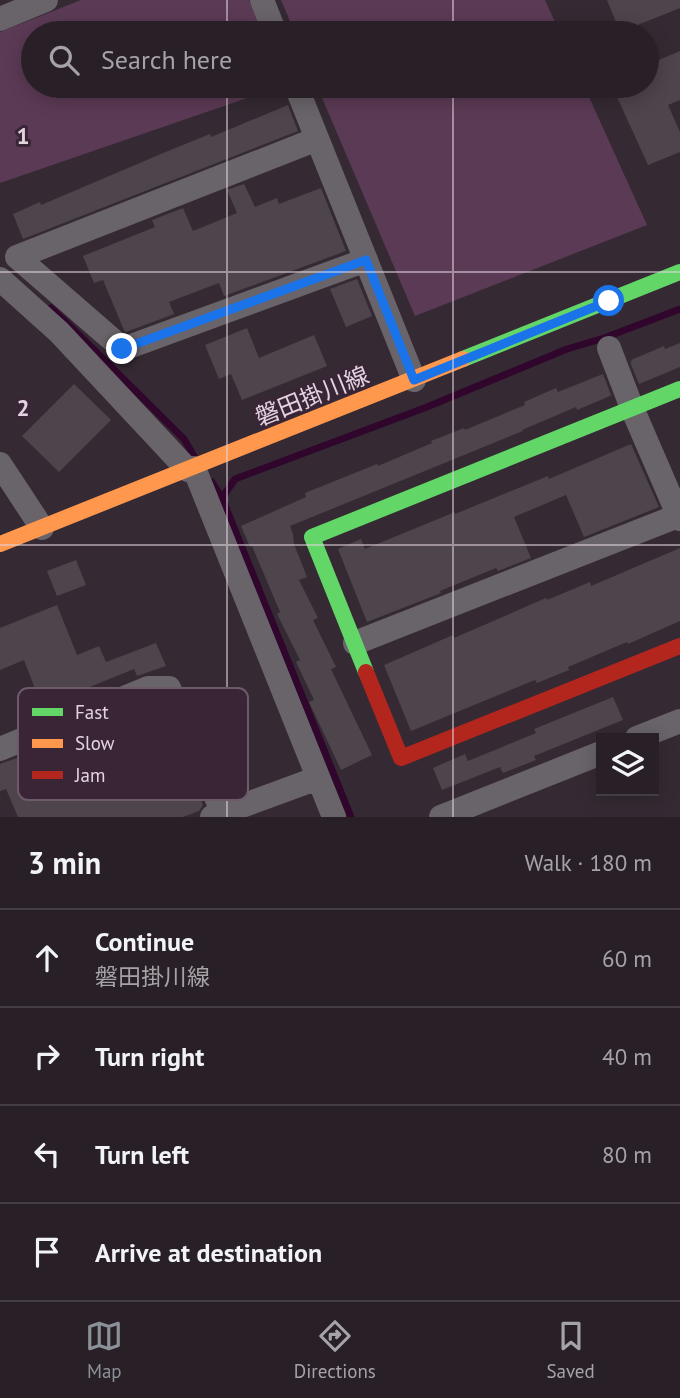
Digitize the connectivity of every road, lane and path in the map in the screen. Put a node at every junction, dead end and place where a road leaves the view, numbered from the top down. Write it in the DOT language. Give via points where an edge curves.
graph roads {
  1 [pos="46,0"];
  2 [pos="262,0"];
  3 [pos="0,19"];
  4 [pos="270,21"];
  5 [pos="301,98"];
  6 [pos="317,139"];
  7 [pos="366,260"];
  8 [pos="680,272"];
  9 [pos="0,279"];
  10 [pos="609,348"];
  11 [pos="414,380"];
  12 [pos="680,389"];
  13 [pos="632,408"];
  14 [pos="0,464"];
  15 [pos="191,469"];
  16 [pos="680,517"];
  17 [pos="42,528"];
  18 [pos="0,544"];
  19 [pos="355,643"];
  20 [pos="680,646"];
  21 [pos="148,688"];
  22 [pos="169,688"];
  23 [pos="680,721"];
  24 [pos="650,733"];
  25 [pos="18,742"];
  26 [pos="0,749"];
  27 [pos="596,754"];
  28 [pos="318,778"];
  29 [pos="218,815"];
  30 [pos="334,817"];
  31 [pos="441,817"];
  1 -- 3 [label="street"];
  2 -- 4 [label="street"];
  5 -- 6 [label="street"];
  6 -- 7 [label="street"];
  6 -- 7 [label="street" via="17,257 122,349"];
  7 -- 11 [label="street"];
  8 -- 11 [label="street, 磐田掛川線"];
  9 -- 15 [label="street" via="59,331"];
  10 -- 13 [label="street"];
  11 -- 15 [label="street, 磐田掛川線"];
  12 -- 13 [label="street"];
  13 -- 16 [label="street"];
  13 -- 19 [label="street" via="312,537"];
  14 -- 17 [label="street"];
  15 -- 17 [label="street, 磐田掛川線"];
  15 -- 28 [label="street"];
  16 -- 19 [label="street"];
  17 -- 18 [label="street, 磐田掛川線"];
  19 -- 20 [label="street" via="401,758"];
  21 -- 22 [label="street"];
  23 -- 24 [label="street"];
  25 -- 26 [label="street"];
  27 -- 31 [label="street"];
  28 -- 29 [label="street"];
  28 -- 30 [label="street"];
}
